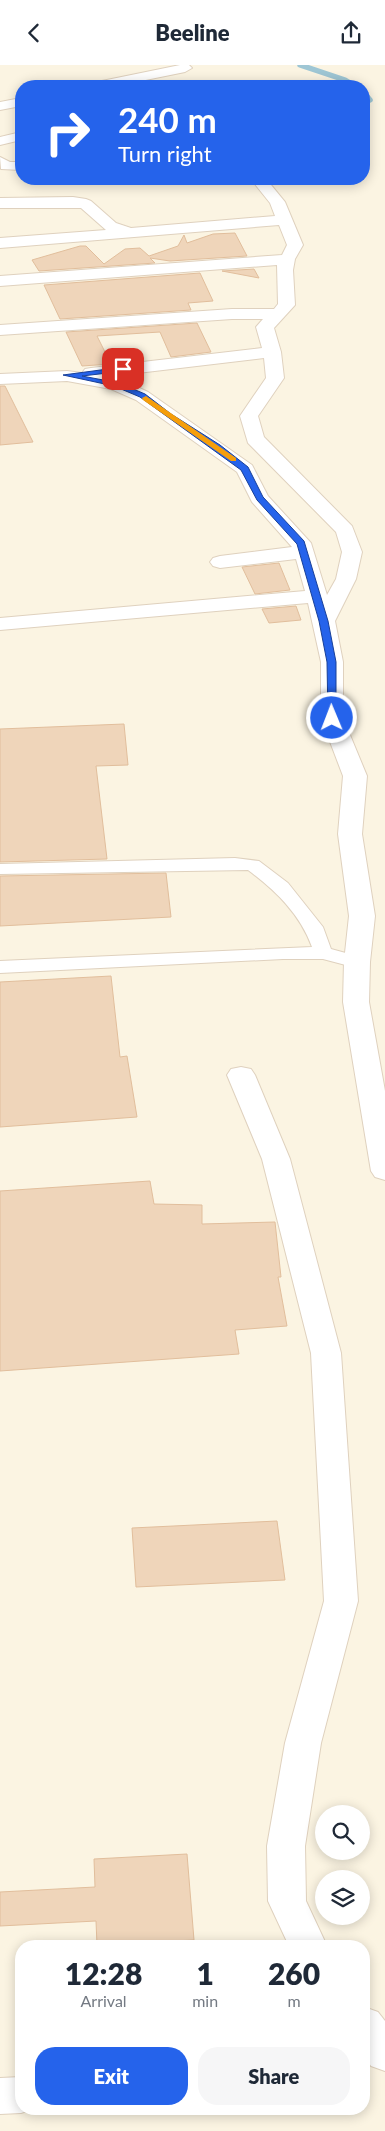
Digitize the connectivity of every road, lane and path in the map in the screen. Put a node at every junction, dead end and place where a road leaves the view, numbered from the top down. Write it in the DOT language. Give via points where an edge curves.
graph roads {
  1 [pos="185,68"];
  2 [pos="126,80"];
  3 [pos="15,103"];
  4 [pos="0,106"];
  5 [pos="15,137"];
  6 [pos="0,141"];
  7 [pos="0,161"];
  8 [pos="15,166"];
  9 [pos="264,185"];
  10 [pos="0,203"];
  11 [pos="285,220"];
  12 [pos="133,233"];
  13 [pos="0,243"];
  14 [pos="287,259"];
  15 [pos="0,281"];
  16 [pos="277,314"];
  17 [pos="0,329"];
  18 [pos="272,352"];
  19 [pos="67,375"];
  20 [pos="0,379"];
  21 [pos="304,552"];
  22 [pos="220,562"];
  23 [pos="317,596"];
  24 [pos="324,621"];
  25 [pos="0,624"];
  26 [pos="0,869"];
  27 [pos="322,953"];
  28 [pos="356,962"];
  29 [pos="0,967"];
  30 [pos="242,1075"];
  31 [pos="385,1171"];
  32 [pos="305,1940"];
  33 [pos="370,2032"];
  34 [pos="385,2053"];
  35 [pos="385,2057"];
  36 [pos="370,2060"];
  37 [pos="15,2095"];
  38 [pos="0,2096"];
  1 -- 2 [label="street"];
  3 -- 4 [label="street"];
  5 -- 6 [label="street"];
  7 -- 8 [label="street"];
  9 -- 11 [label="street" via="277,202"];
  10 -- 12 [label="street" via="86,204 110,226"];
  11 -- 12 [label="street"];
  11 -- 14 [label="street" via="295,245"];
  12 -- 13 [label="street"];
  14 -- 15 [label="street"];
  14 -- 16 [label="street" via="287,305"];
  16 -- 17 [label="street"];
  16 -- 18 [label="street" via="265,327"];
  18 -- 19 [label="street"];
  18 -- 24 [label="street" via="275,378 249,416 255,439 345,531 352,552 346,579"];
  19 -- 20 [label="street"];
  19 -- 21 [label="street" via="116,384 142,395 217,447 245,469 260,498 301,543"];
  21 -- 22 [label="street"];
  21 -- 23 [label="street"];
  23 -- 24 [label="street"];
  23 -- 25 [label="street"];
  24 -- 28 [label="street" via="332,662 332,718 355,776 350,834 362,916"];
  26 -- 27 [label="lane" via="253,865 282,887 314,927"];
  27 -- 28 [label="lane"];
  27 -- 29 [label="lane"];
  28 -- 31 [label="street" via="356,1002"];
  30 -- 32 [label="street" via="276,1159 326,1353 341,1601 304,1743 286,1846 287,1901"];
  33 -- 34 [label="street"];
  35 -- 36 [label="street"];
  37 -- 38 [label="street"];
}
